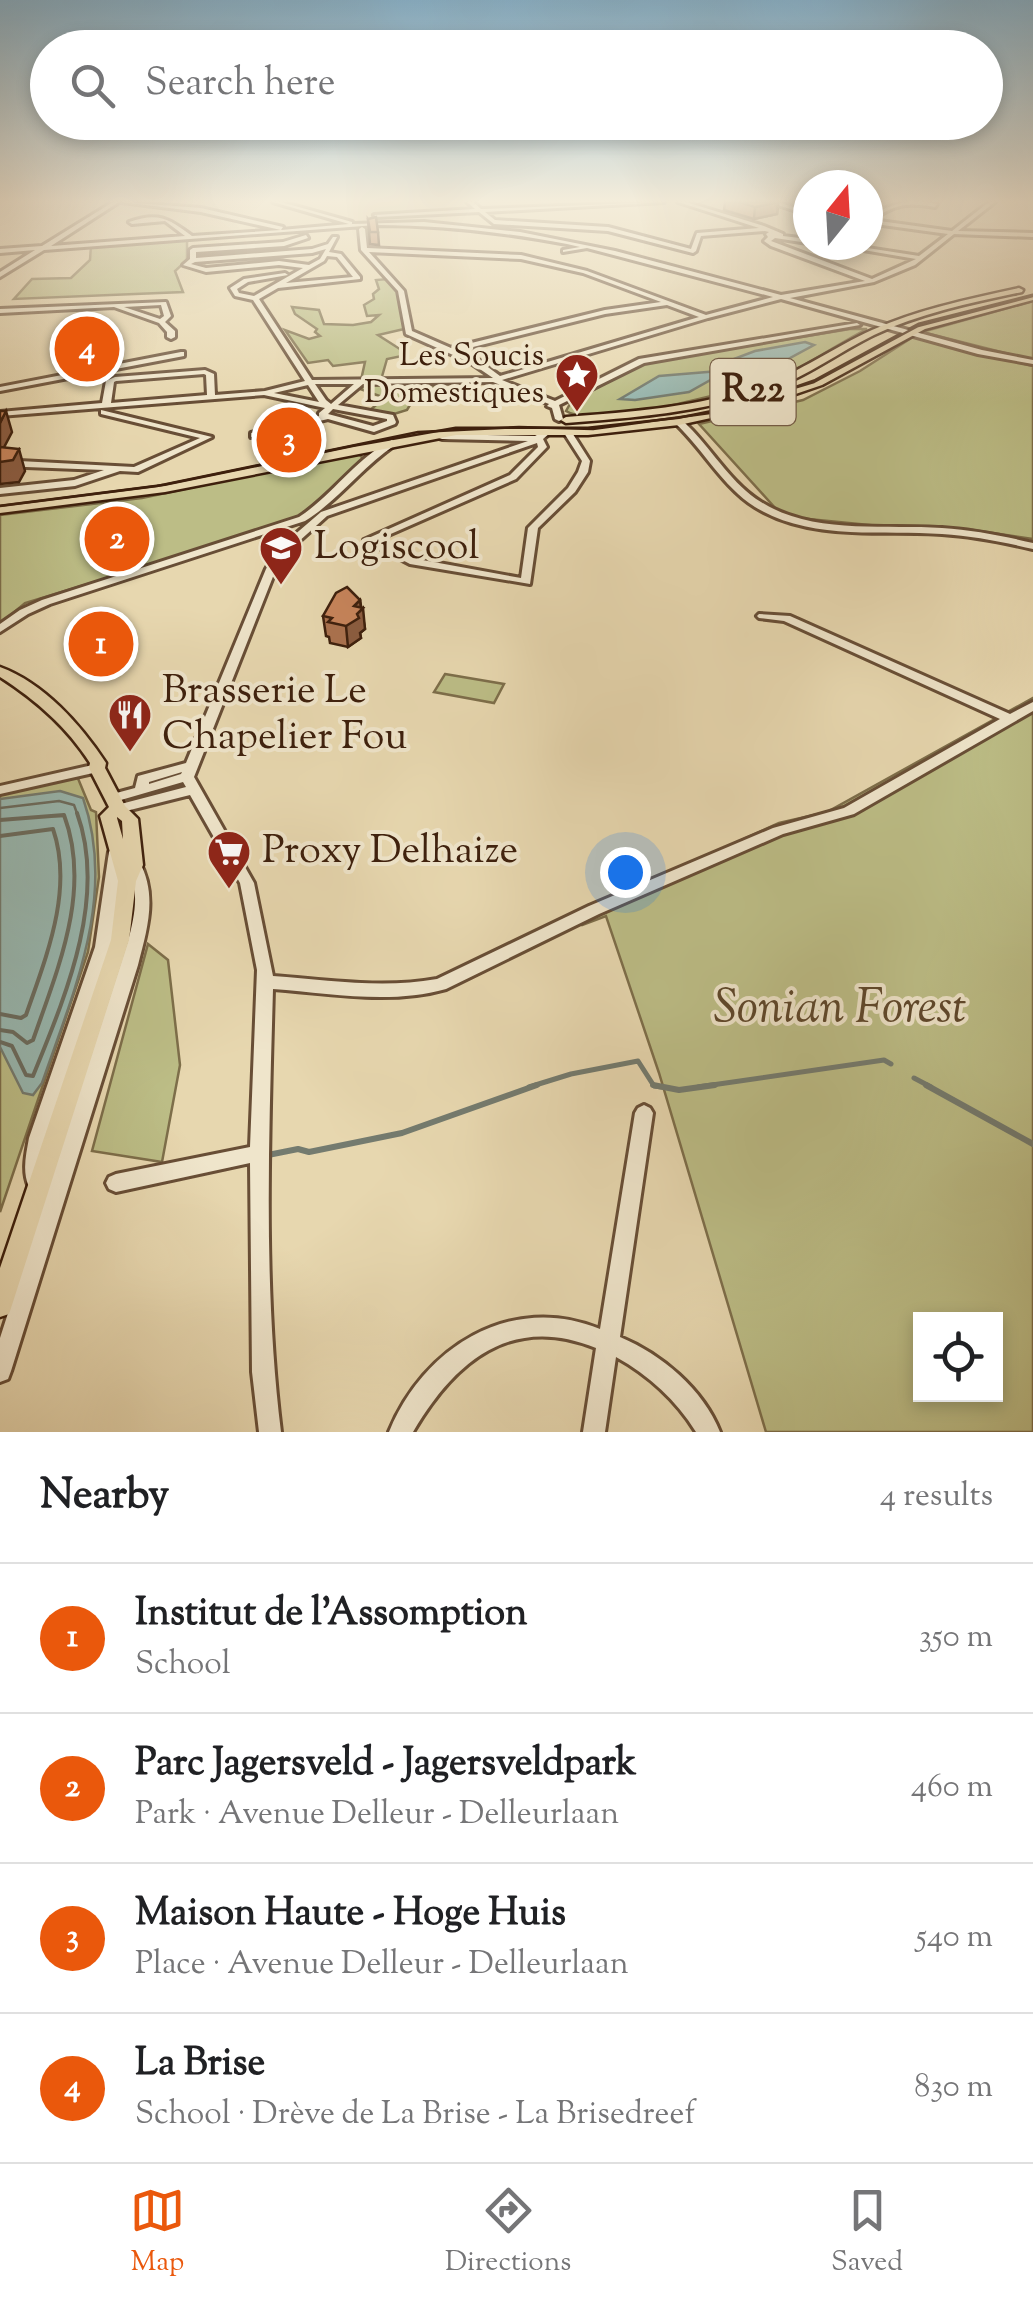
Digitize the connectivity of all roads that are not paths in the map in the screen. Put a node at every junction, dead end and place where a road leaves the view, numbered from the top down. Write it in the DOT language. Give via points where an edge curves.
graph roads {
  1 [pos="305,269"];
  2 [pos="320,269"];
  3 [pos="350,269"];
  4 [pos="382,269"];
  5 [pos="571,269"];
  6 [pos="679,269"];
  7 [pos="839,269"];
  8 [pos="898,269"];
  9 [pos="293,276"];
  10 [pos="330,281"];
  11 [pos="872,281"];
  12 [pos="271,287"];
  13 [pos="1033,288"];
  14 [pos="233,291"];
  15 [pos="782,297"];
  16 [pos="255,298"];
  17 [pos="1033,298"];
  18 [pos="669,303"];
  19 [pos="117,305"];
  20 [pos="2,311"];
  21 [pos="706,317"];
  22 [pos="160,322"];
  23 [pos="8,323"];
  24 [pos="857,325"];
  25 [pos="887,326"];
  26 [pos="909,332"];
  27 [pos="156,339"];
  28 [pos="452,350"];
  29 [pos="181,354"];
  30 [pos="1033,362"];
  31 [pos="496,379"];
  32 [pos="311,382"];
  33 [pos="362,382"];
  34 [pos="0,389"];
  35 [pos="265,394"];
  36 [pos="211,398"];
  37 [pos="550,404"];
  38 [pos="106,406"];
  39 [pos="330,406"];
  40 [pos="88,407"];
  41 [pos="0,414"];
  42 [pos="329,418"];
  43 [pos="679,422"];
  44 [pos="563,425"];
  45 [pos="541,434"];
  46 [pos="254,435"];
  47 [pos="392,443"];
  48 [pos="354,450"];
  49 [pos="42,462"];
  50 [pos="0,463"];
  51 [pos="414,467"];
  52 [pos="119,468"];
  53 [pos="431,477"];
  54 [pos="28,489"];
  55 [pos="0,492"];
  56 [pos="327,502"];
  57 [pos="340,507"];
  58 [pos="0,510"];
  59 [pos="280,528"];
  60 [pos="298,534"];
  61 [pos="1033,546"];
  62 [pos="763,616"];
  63 [pos="0,629"];
  64 [pos="0,658"];
  65 [pos="0,671"];
  66 [pos="26,685"];
  67 [pos="1033,706"];
  68 [pos="1010,719"];
  69 [pos="97,768"];
  70 [pos="189,778"];
  71 [pos="0,790"];
  72 [pos="116,804"];
  73 [pos="116,852"];
  74 [pos="130,873"];
  75 [pos="264,982"];
  76 [pos="644,1113"];
  77 [pos="259,1153"];
  78 [pos="116,1183"];
  79 [pos="37,1189"];
  80 [pos="0,1306"];
  81 [pos="606,1340"];
  82 [pos="0,1370"];
  83 [pos="270,1432"];
  84 [pos="400,1432"];
  85 [pos="594,1432"];
  86 [pos="708,1432"];
  1 -- 9 [label="street"];
  2 -- 10 [label="street"];
  3 -- 10 [label="street" via="358,278"];
  4 -- 28 [label="street" via="399,287 409,332"];
  5 -- 18 [label="street"];
  6 -- 15 [label="street"];
  7 -- 11 [label="street"];
  8 -- 11 [label="street"];
  9 -- 12 [label="street"];
  9 -- 14 [label="street" via="246,280"];
  10 -- 12 [label="street"];
  11 -- 15 [label="street"];
  12 -- 14 [label="street"];
  12 -- 16 [label="street"];
  13 -- 25 [label="main road, R22" via="940,307"];
  14 -- 16 [label="street"];
  15 -- 21 [label="street"];
  15 -- 25 [label="street"];
  16 -- 32 [label="street"];
  17 -- 26 [label="main road, R22"];
  18 -- 21 [label="street"];
  18 -- 28 [label="street"];
  19 -- 20 [label="street"];
  19 -- 22 [label="street"];
  19 -- 22 [label="street" via="164,303 168,316"];
  20 -- 23 [label="street"];
  21 -- 31 [label="street"];
  22 -- 27 [label="street" via="174,337"];
  24 -- 37 [label="street" via="642,361"];
  25 -- 26 [label="street"];
  25 -- 44 [label="main road, R22" via="746,394"];
  26 -- 30 [label="street"];
  26 -- 43 [label="main road, R22" via="781,399"];
  28 -- 31 [label="street"];
  29 -- 34 [label="street"];
  31 -- 33 [label="street"];
  31 -- 37 [label="street"];
  32 -- 33 [label="street"];
  32 -- 35 [label="street"];
  32 -- 39 [label="street"];
  33 -- 39 [label="street"];
  35 -- 36 [label="street"];
  35 -- 39 [label="street"];
  36 -- 38 [label="street"];
  36 -- 38 [label="street" via="205,372 115,378"];
  37 -- 44 [label="street"];
  38 -- 40 [label="street"];
  39 -- 42 [label="street" via="322,415"];
  39 -- 42 [label="street" via="393,420 374,430"];
  40 -- 41 [label="street"];
  40 -- 52 [label="street" via="208,437 135,470"];
  42 -- 46 [label="street"];
  43 -- 44 [label="main road, R22"];
  43 -- 61 [label="street" via="745,494 780,514 830,526 956,532"];
  44 -- 45 [label="main road, R22"];
  44 -- 45 [label="main road" via="540,423"];
  44 -- 45 [label="street" via="586,462 584,473 533,528 526,582 414,562 370,540 513,476 543,447"];
  45 -- 47 [label="main road, R22"];
  45 -- 48 [label="main road, R22" via="424,435"];
  45 -- 53 [label="street"];
  47 -- 48 [label="main road, R22"];
  47 -- 56 [label="street"];
  48 -- 58 [label="main road, R22" via="166,489"];
  49 -- 50 [label="street"];
  49 -- 52 [label="street"];
  49 -- 54 [label="street"];
  51 -- 53 [label="street"];
  52 -- 54 [label="street"];
  53 -- 57 [label="street"];
  54 -- 55 [label="street"];
  56 -- 57 [label="street"];
  56 -- 59 [label="street"];
  57 -- 60 [label="street"];
  59 -- 60 [label="street"];
  59 -- 63 [label="street" via="46,602"];
  60 -- 70 [label="street" via="271,568"];
  62 -- 68 [label="street" via="786,618"];
  64 -- 66 [label="main road"];
  65 -- 66 [label="main road"];
  66 -- 69 [label="main road" via="70,724"];
  67 -- 68 [label="street"];
  68 -- 75 [label="street" via="849,810 778,831 440,985 387,990"];
  69 -- 71 [label="street"];
  69 -- 72 [label="main road"];
  70 -- 72 [label="street"];
  70 -- 72 [label="street"];
  70 -- 75 [label="street" via="247,883"];
  72 -- 73 [label="main road" via="108,816"];
  72 -- 74 [label="main road" via="130,819"];
  73 -- 74 [label="main road"];
  73 -- 79 [label="street" via="103,947 38,1138"];
  74 -- 79 [label="main road" via="120,940"];
  74 -- 82 [label="street" via="143,877 130,965"];
  75 -- 77 [label="street"];
  76 -- 81 [label="street"];
  77 -- 78 [label="street"];
  77 -- 83 [label="street"];
  79 -- 80 [label="main road"];
  81 -- 84 [label="street" via="544,1323 491,1336 444,1369"];
  81 -- 85 [label="street"];
  81 -- 86 [label="street" via="678,1387"];
}
